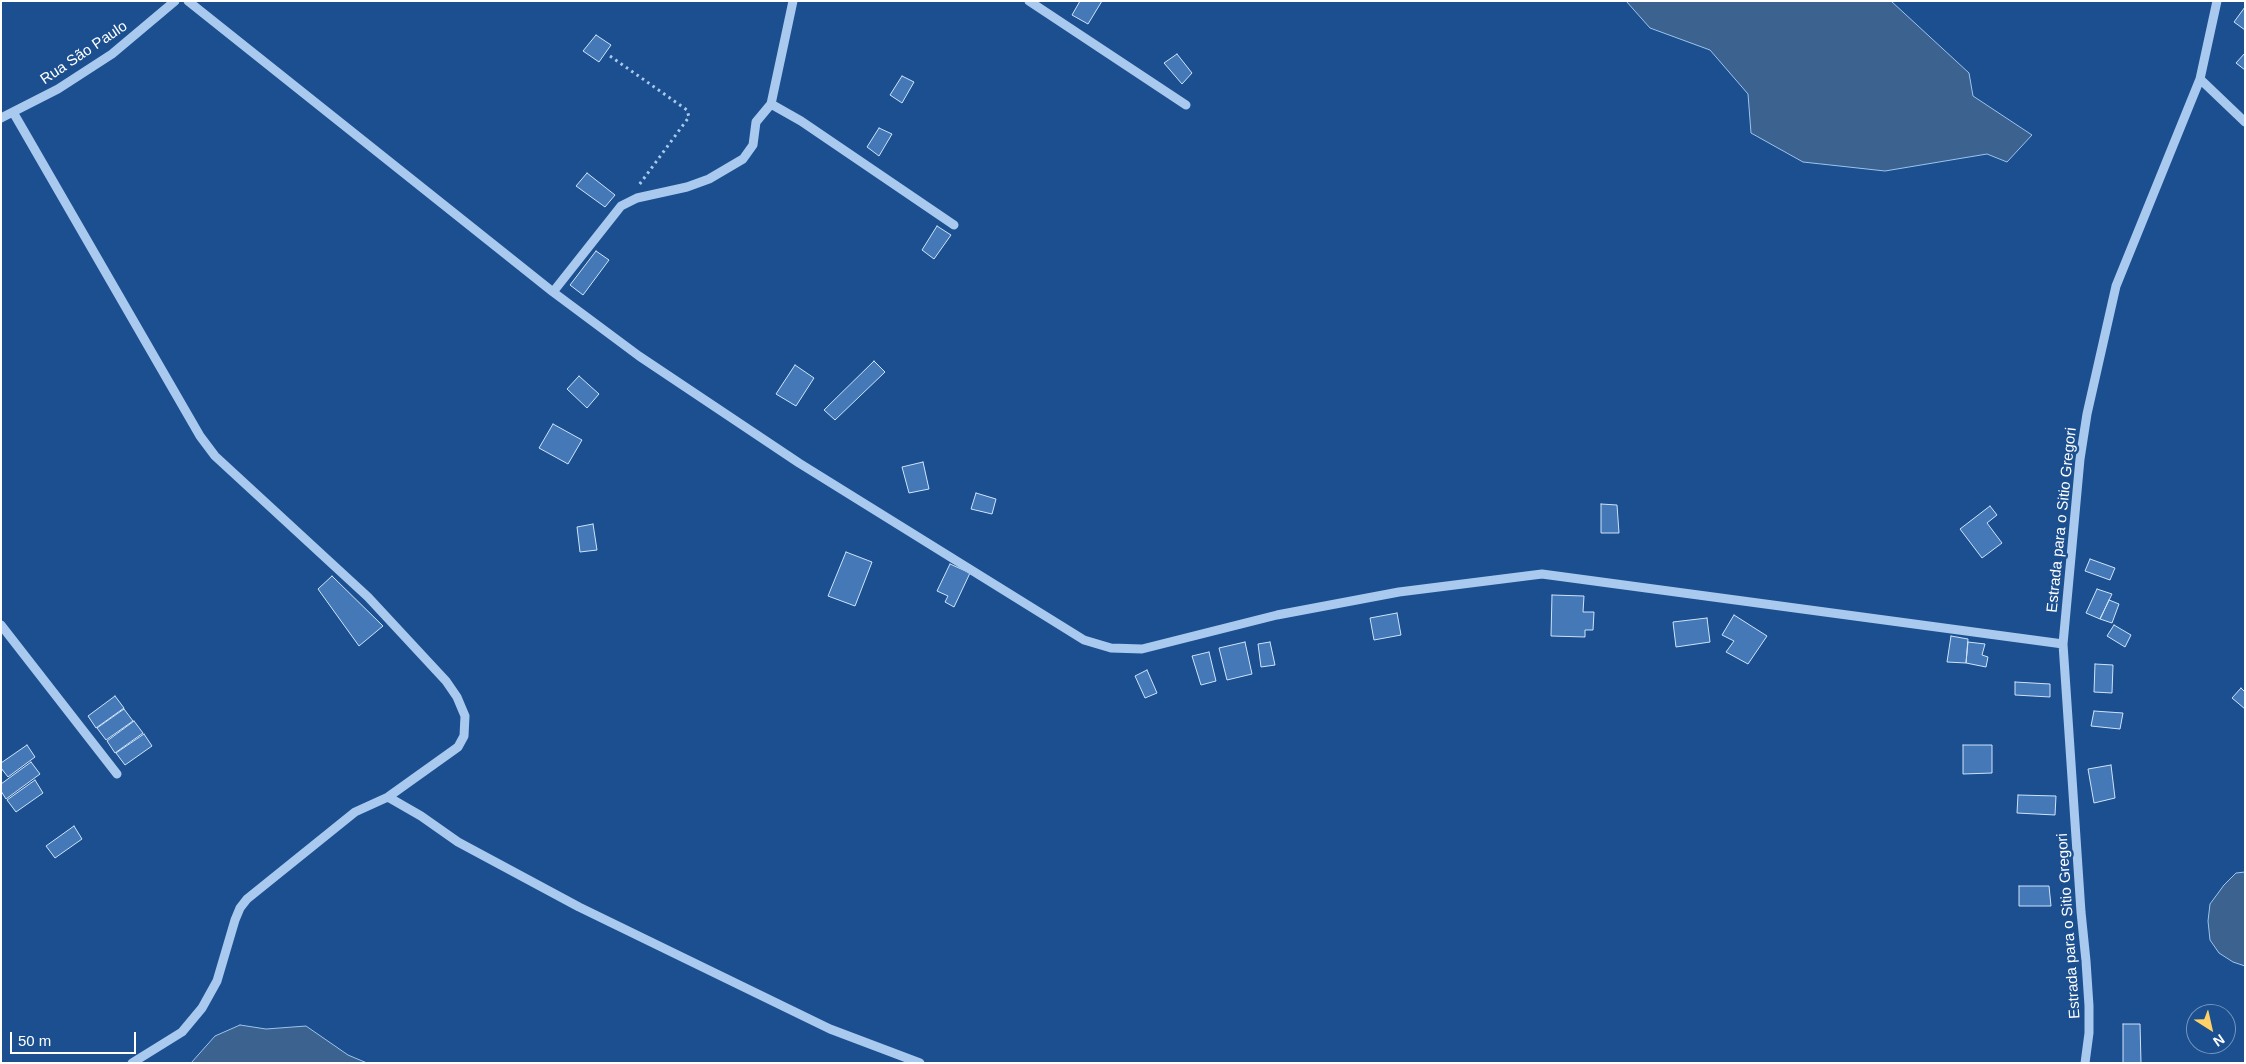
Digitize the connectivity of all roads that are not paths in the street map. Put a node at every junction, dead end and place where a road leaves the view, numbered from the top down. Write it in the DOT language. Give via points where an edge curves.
graph roads {
  1 [pos="174,1"];
  2 [pos="188,1"];
  3 [pos="793,1"];
  4 [pos="1029,1"];
  5 [pos="2217,1"];
  6 [pos="2200,80"];
  7 [pos="771,104"];
  8 [pos="1186,105"];
  9 [pos="13,112"];
  10 [pos="1,118"];
  11 [pos="2245,122"];
  12 [pos="954,225"];
  13 [pos="553,292"];
  14 [pos="1,625"];
  15 [pos="2063,644"];
  16 [pos="116,774"];
  17 [pos="388,797"];
  18 [pos="132,1063"];
  19 [pos="920,1063"];
  20 [pos="2085,1063"];
  1 -- 9 [label="street, Rua São Paulo" via="112,54"];
  2 -- 13 [label="street"];
  3 -- 7 [label="street"];
  4 -- 8 [label="street"];
  5 -- 6 [label="street, Estrada para o Sitio Gregori"];
  6 -- 11 [label="street"];
  6 -- 15 [label="street, Estrada para o Sitio Gregori" via="2116,286 2080,459"];
  7 -- 12 [label="street"];
  7 -- 13 [label="street" via="756,122 750,151 733,166 687,187 655,192 620,206"];
  9 -- 10 [label="street, Rua São Paulo"];
  9 -- 17 [label="street" via="200,436 215,456 368,597 431,663 457,696 466,724 458,747"];
  13 -- 15 [label="street" via="639,356 799,463 1070,634 1111,648 1142,650 1278,615 1390,593 1542,574"];
  14 -- 16 [label="street"];
  15 -- 20 [label="street, Estrada para o Sitio Gregori" via="2088,997 2089,1033"];
  17 -- 18 [label="street" via="355,812 247,899 235,920 218,981 202,1008 182,1032"];
  17 -- 19 [label="street" via="458,842 579,907 830,1029"];
}
